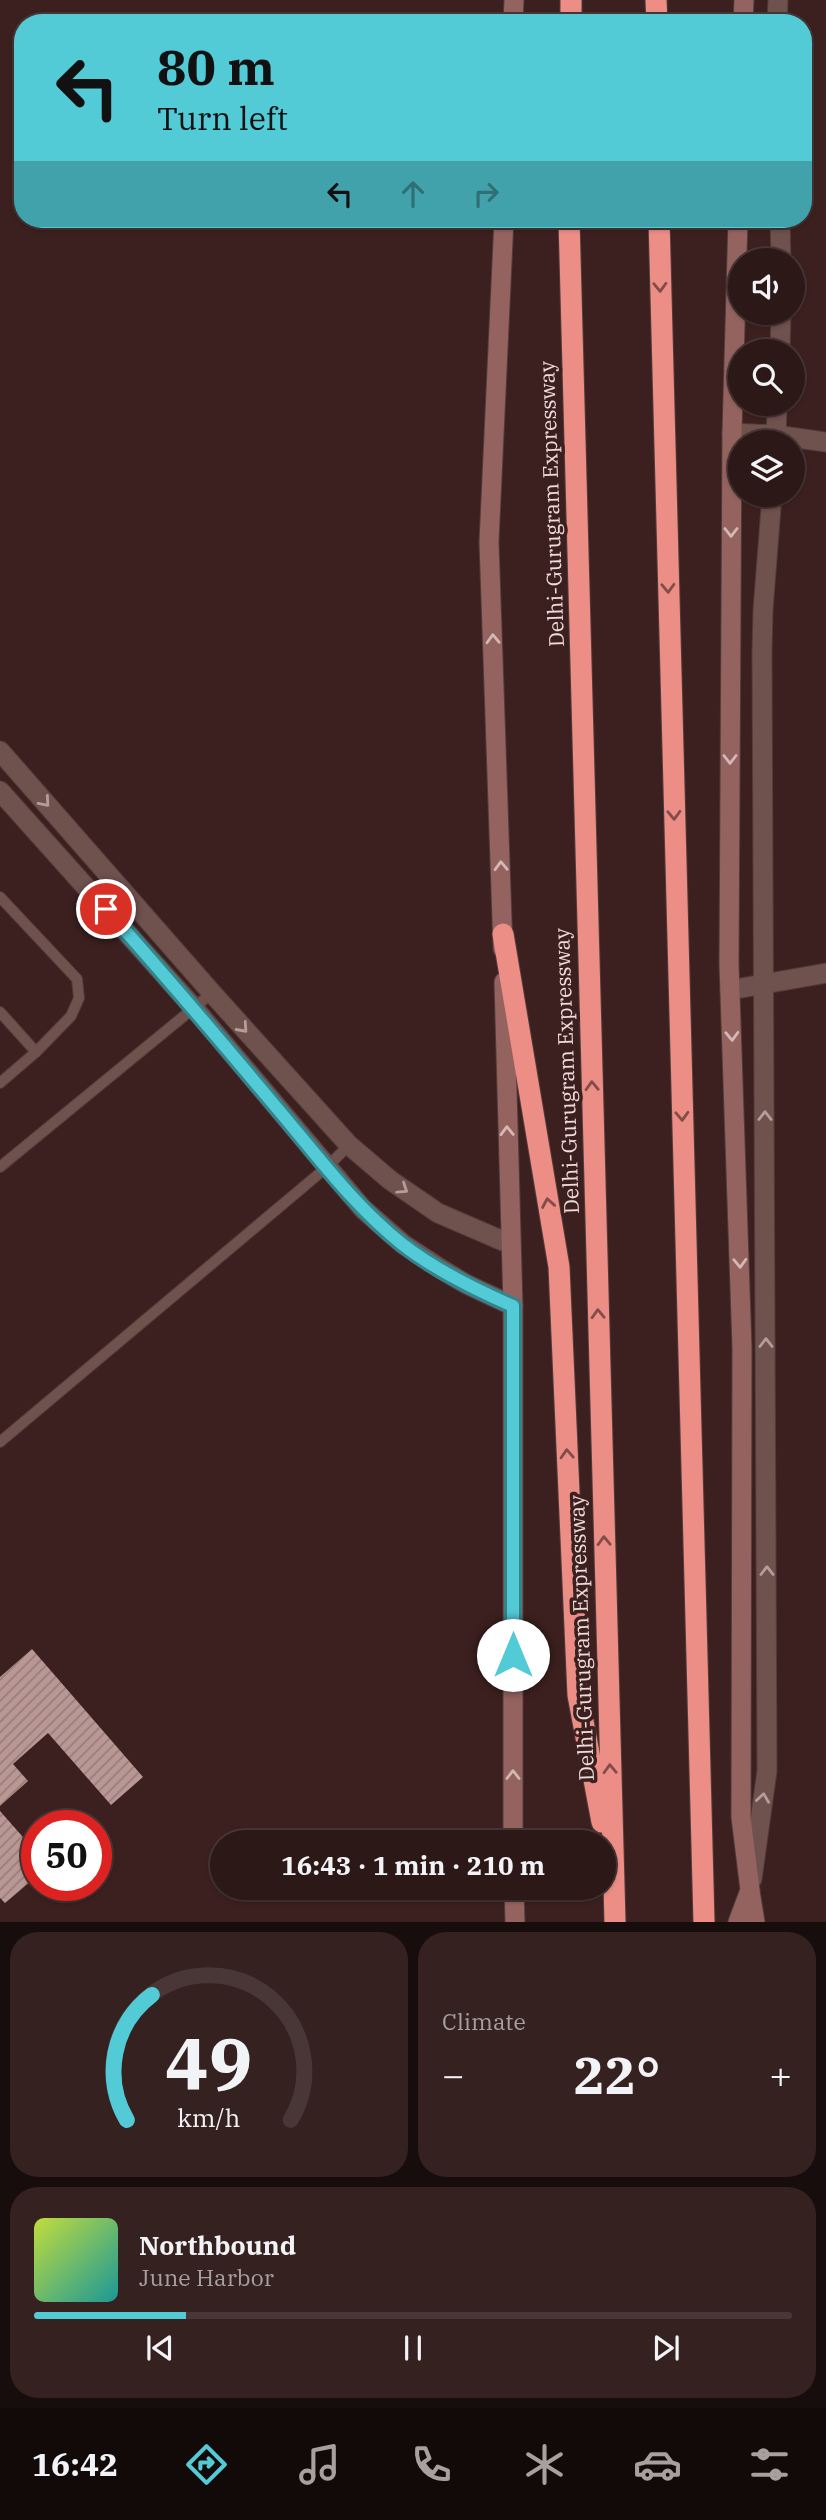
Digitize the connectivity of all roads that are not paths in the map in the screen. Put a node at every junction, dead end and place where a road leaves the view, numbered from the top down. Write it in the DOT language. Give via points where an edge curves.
graph roads {
  1 [pos="504,228"];
  2 [pos="569,228"];
  3 [pos="659,228"];
  4 [pos="738,228"];
  5 [pos="780,228"];
  6 [pos="780,248"];
  7 [pos="732,430"];
  8 [pos="805,441"];
  9 [pos="826,442"];
  10 [pos="732,507"];
  11 [pos="771,507"];
  12 [pos="0,751"];
  13 [pos="0,791"];
  14 [pos="0,897"];
  15 [pos="503,934"];
  16 [pos="826,973"];
  17 [pos="764,985"];
  18 [pos="730,990"];
  19 [pos="212,993"];
  20 [pos="194,1008"];
  21 [pos="0,1012"];
  22 [pos="36,1052"];
  23 [pos="0,1083"];
  24 [pos="349,1146"];
  25 [pos="0,1167"];
  26 [pos="327,1167"];
  27 [pos="510,1244"];
  28 [pos="513,1306"];
  29 [pos="0,1442"];
  30 [pos="513,1830"];
  31 [pos="603,1830"];
  32 [pos="612,1830"];
  33 [pos="750,1890"];
  34 [pos="514,1900"];
  35 [pos="614,1900"];
  36 [pos="515,1922"];
  37 [pos="615,1922"];
  38 [pos="704,1922"];
  39 [pos="737,1922"];
  40 [pos="755,1922"];
  15 -- 1 [label="main road, one-way" via="489,542"];
  32 -- 2 [label="highway, Delhi-Gurugram Expressway, one-way"];
  3 -- 38 [label="highway, one-way"];
  4 -- 7 [label="main road"];
  5 -- 6 [label="street"];
  8 -- 9 [label="street"];
  10 -- 18 [label="main road, one-way"];
  11 -- 17 [label="street" via="762,653"];
  12 -- 19 [label="street, one-way"];
  13 -- 20 [label="street"];
  14 -- 22 [label="lane" via="77,979 79,998 71,1016"];
  27 -- 15 [label="main road, one-way"];
  31 -- 15 [label="highway, one-way" via="578,1695 559,1267"];
  16 -- 17 [label="street"];
  17 -- 18 [label="street"];
  33 -- 17 [label="street, one-way" via="766,1771"];
  18 -- 33 [label="main road, one-way" via="743,1348 741,1817"];
  19 -- 20 [label="lane"];
  19 -- 24 [label="street, one-way"];
  20 -- 25 [label="lane"];
  20 -- 26 [label="street"];
  21 -- 22 [label="lane"];
  22 -- 23 [label="lane"];
  24 -- 26 [label="lane"];
  24 -- 27 [label="street, one-way" via="438,1213"];
  26 -- 28 [label="street" via="363,1209 403,1244 466,1284"];
  26 -- 29 [label="lane"];
  27 -- 28 [label="main road"];
  30 -- 28 [label="main road, one-way"];
  33 -- 39 [label="main road"];
  33 -- 40 [label="main road"];
  34 -- 36 [label="main road"];
  35 -- 37 [label="highway, Delhi-Gurugram Expressway"];
}
